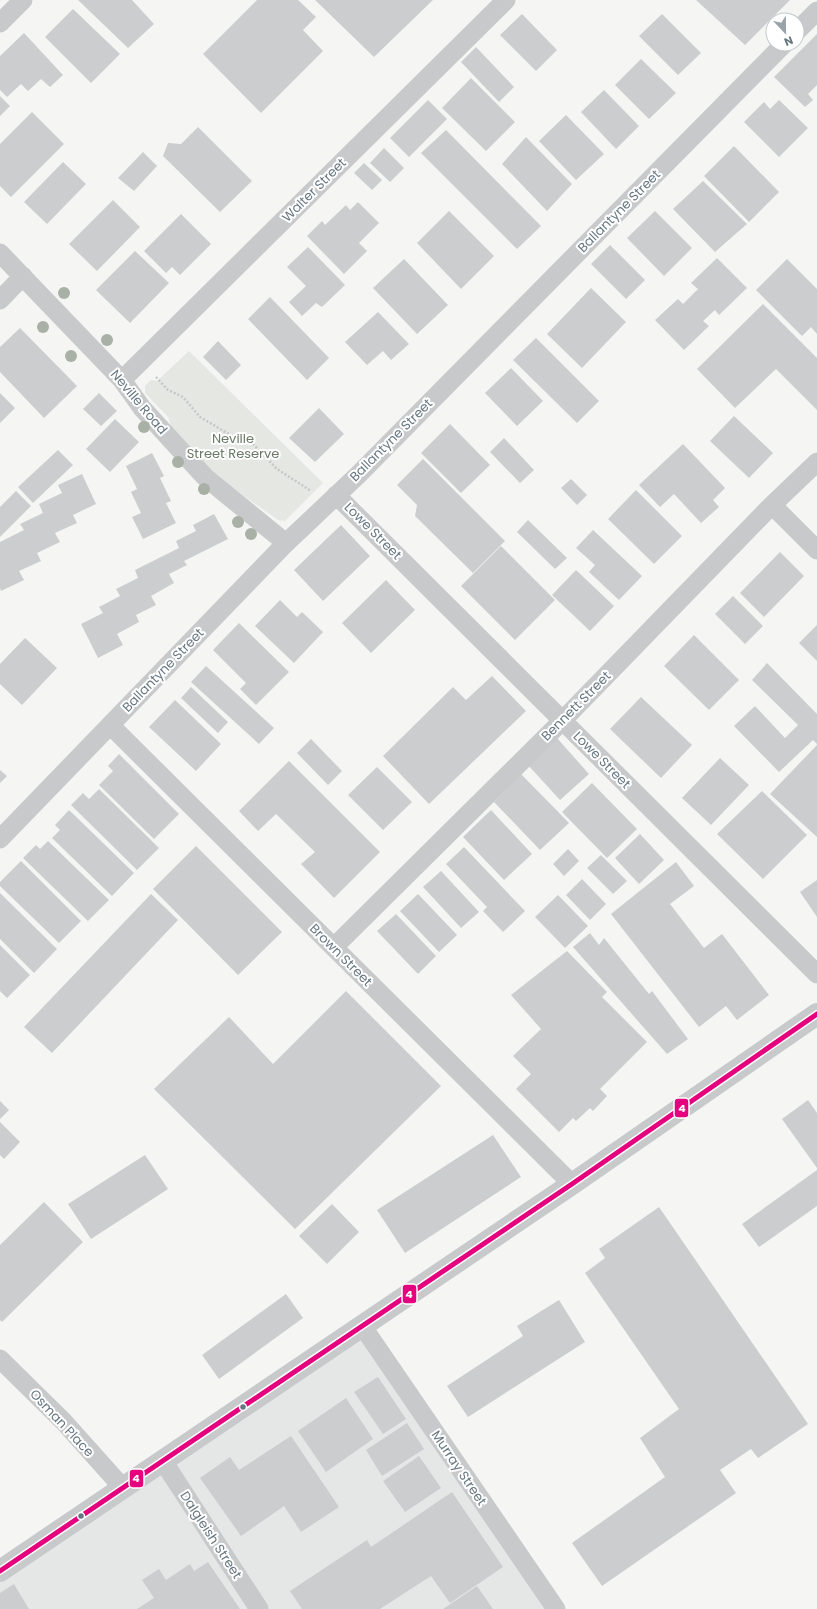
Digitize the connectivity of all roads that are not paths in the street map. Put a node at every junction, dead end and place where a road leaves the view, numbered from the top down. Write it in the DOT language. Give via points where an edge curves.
graph roads {
  1 [pos="23,0"];
  2 [pos="506,0"];
  3 [pos="817,11"];
  4 [pos="0,23"];
  5 [pos="805,23"];
  6 [pos="776,52"];
  7 [pos="0,253"];
  8 [pos="23,276"];
  9 [pos="0,300"];
  10 [pos="122,380"];
  11 [pos="817,462"];
  12 [pos="332,498"];
  13 [pos="772,505"];
  14 [pos="286,543"];
  15 [pos="817,550"];
  16 [pos="562,721"];
  17 [pos="110,725"];
  18 [pos="0,839"];
  19 [pos="334,947"];
  20 [pos="817,974"];
  21 [pos="817,1014"];
  22 [pos="572,1184"];
  23 [pos="363,1327"];
  24 [pos="0,1359"];
  25 [pos="162,1461"];
  26 [pos="123,1488"];
  27 [pos="0,1571"];
  28 [pos="259,1609"];
  29 [pos="556,1609"];
  1 -- 4 [label="street"];
  2 -- 10 [label="street, Walter Street"];
  3 -- 5 [label="street"];
  6 -- 12 [label="street, Ballantyne Street"];
  7 -- 8 [label="street, Neville Road"];
  8 -- 9 [label="street"];
  8 -- 10 [label="street, Neville Road"];
  10 -- 14 [label="street, Neville Road" via="142,408 205,477"];
  11 -- 13 [label="street, Bennett Street"];
  12 -- 14 [label="street, Ballantyne Street"];
  12 -- 16 [label="street, Lowe Street"];
  13 -- 15 [label="street"];
  13 -- 16 [label="street, Bennett Street"];
  14 -- 17 [label="street, Ballantyne Street"];
  16 -- 19 [label="street, Bennett Street"];
  16 -- 20 [label="street, Lowe Street"];
  17 -- 18 [label="street, Ballantyne Street"];
  17 -- 19 [label="street, Brown Street"];
  19 -- 22 [label="street, Brown Street"];
  21 -- 22 [label="street"];
  22 -- 23 [label="street"];
  23 -- 25 [label="street"];
  23 -- 29 [label="street, Murray Street"];
  24 -- 26 [label="street, Osman Place" via="64,1422"];
  25 -- 26 [label="street"];
  25 -- 28 [label="street, Dalgleish Street"];
  26 -- 27 [label="street"];
}
